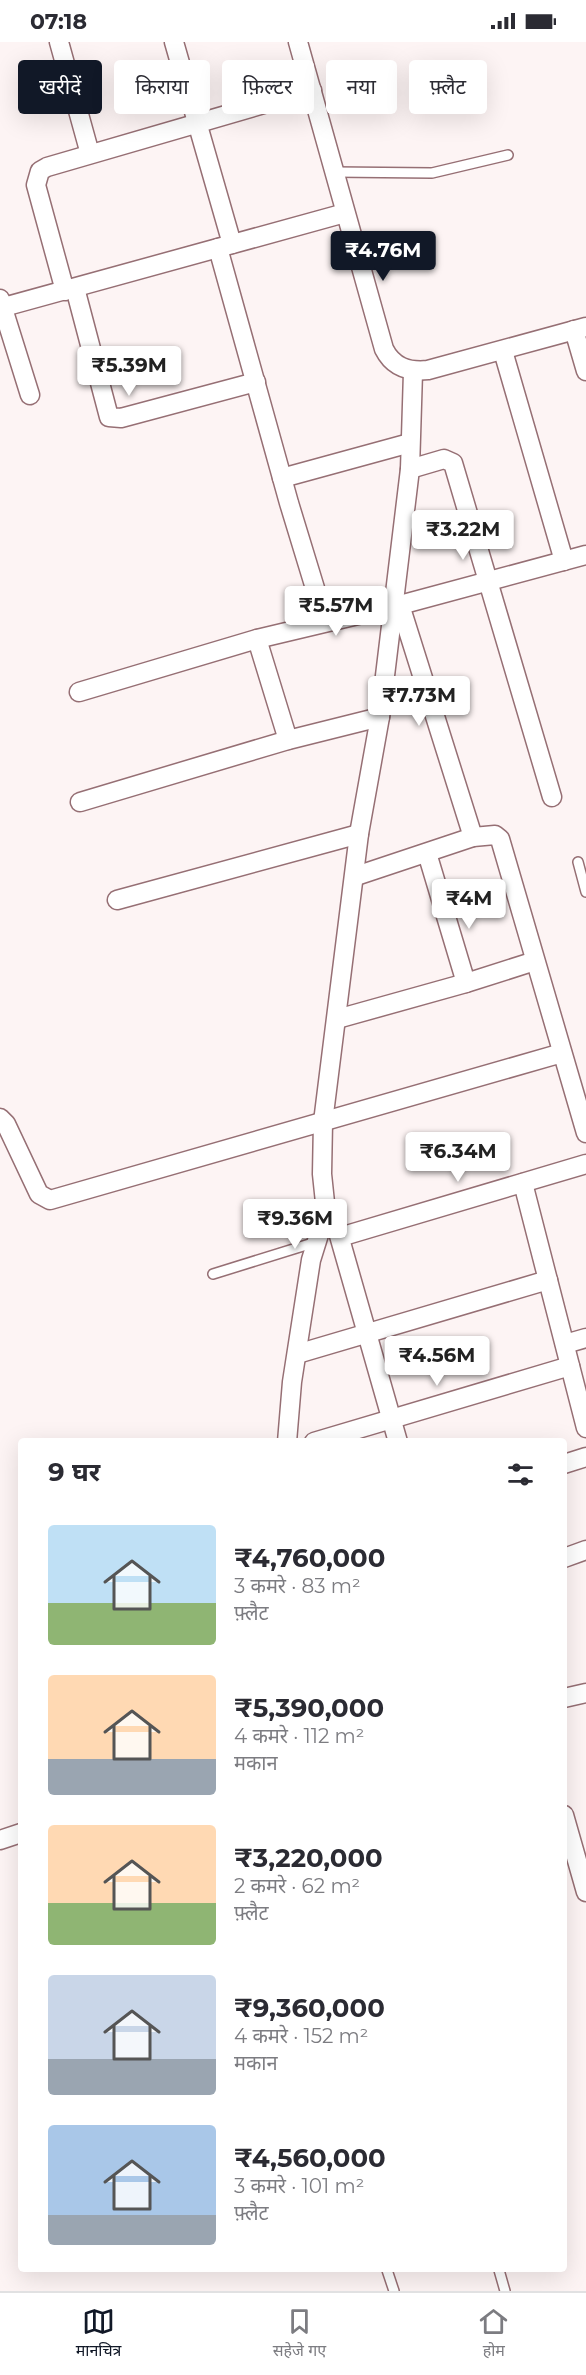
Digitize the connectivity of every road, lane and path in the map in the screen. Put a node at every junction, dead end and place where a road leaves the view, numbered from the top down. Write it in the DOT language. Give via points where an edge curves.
graph roads {
  1 [pos="59,42"];
  2 [pos="174,42"];
  3 [pos="298,42"];
  4 [pos="303,60"];
  5 [pos="314,97"];
  6 [pos="232,114"];
  7 [pos="198,124"];
  8 [pos="90,154"];
  9 [pos="508,154"];
  10 [pos="334,172"];
  11 [pos="345,213"];
  12 [pos="225,246"];
  13 [pos="70,289"];
  14 [pos="1,305"];
  15 [pos="580,329"];
  16 [pos="503,351"];
  17 [pos="586,371"];
  18 [pos="413,372"];
  19 [pos="255,382"];
  20 [pos="30,395"];
  21 [pos="410,443"];
  22 [pos="410,469"];
  23 [pos="282,478"];
  24 [pos="586,555"];
  25 [pos="564,561"];
  26 [pos="487,579"];
  27 [pos="396,605"];
  28 [pos="325,621"];
  29 [pos="257,639"];
  30 [pos="79,692"];
  31 [pos="380,717"];
  32 [pos="288,740"];
  33 [pos="552,797"];
  34 [pos="80,802"];
  35 [pos="359,834"];
  36 [pos="472,837"];
  37 [pos="427,853"];
  38 [pos="578,862"];
  39 [pos="356,876"];
  40 [pos="586,892"];
  41 [pos="117,900"];
  42 [pos="536,961"];
  43 [pos="466,983"];
  44 [pos="337,1019"];
  45 [pos="562,1053"];
  46 [pos="0,1118"];
  47 [pos="323,1122"];
  48 [pos="586,1133"];
  49 [pos="586,1164"];
  50 [pos="523,1183"];
  51 [pos="326,1198"];
  52 [pos="340,1237"];
  53 [pos="316,1242"];
  54 [pos="213,1274"];
  55 [pos="548,1280"];
  56 [pos="367,1332"];
  57 [pos="586,1338"];
  58 [pos="565,1344"];
  59 [pos="297,1354"];
  60 [pos="570,1366"];
  61 [pos="392,1419"];
  62 [pos="586,1428"];
  63 [pos="287,1438"];
  64 [pos="328,1438"];
  65 [pos="397,1438"];
  66 [pos="586,1457"];
  67 [pos="567,1463"];
  68 [pos="586,1550"];
  69 [pos="567,1557"];
  70 [pos="586,1693"];
  71 [pos="567,1697"];
  72 [pos="567,1826"];
  73 [pos="18,1834"];
  74 [pos="0,1840"];
  75 [pos="586,1892"];
  76 [pos="388,2272"];
  77 [pos="500,2272"];
  78 [pos="394,2291"];
  79 [pos="505,2291"];
  1 -- 8 [label="street"];
  2 -- 7 [label="street"];
  3 -- 4 [label="street"];
  5 -- 10 [label="street"];
  6 -- 7 [label="street"];
  7 -- 8 [label="street"];
  7 -- 12 [label="street"];
  8 -- 13 [label="street" via="47,166 36,177"];
  9 -- 10 [label="lane" via="432,173"];
  10 -- 11 [label="street"];
  11 -- 12 [label="street"];
  11 -- 18 [label="street" via="384,349 390,361"];
  12 -- 13 [label="street"];
  12 -- 19 [label="street"];
  13 -- 14 [label="street"];
  13 -- 19 [label="street" via="109,417 121,418"];
  14 -- 20 [label="street"];
  15 -- 16 [label="street"];
  15 -- 17 [label="street"];
  16 -- 18 [label="street"];
  16 -- 25 [label="street"];
  18 -- 21 [label="street"];
  19 -- 23 [label="street"];
  21 -- 22 [label="street"];
  21 -- 23 [label="street"];
  22 -- 26 [label="street" via="444,459 453,463"];
  22 -- 27 [label="street"];
  23 -- 28 [label="street"];
  24 -- 25 [label="street"];
  25 -- 26 [label="street"];
  26 -- 27 [label="street"];
  26 -- 33 [label="street"];
  27 -- 28 [label="street"];
  27 -- 31 [label="street"];
  27 -- 36 [label="street"];
  28 -- 29 [label="street"];
  29 -- 30 [label="street"];
  29 -- 32 [label="street"];
  31 -- 32 [label="street"];
  31 -- 35 [label="street"];
  32 -- 34 [label="street"];
  35 -- 39 [label="street"];
  35 -- 41 [label="street"];
  36 -- 37 [label="street"];
  36 -- 42 [label="street" via="495,835 500,839"];
  37 -- 39 [label="street"];
  37 -- 43 [label="street"];
  38 -- 40 [label="lane"];
  39 -- 44 [label="street"];
  42 -- 43 [label="street"];
  42 -- 45 [label="street"];
  43 -- 44 [label="street"];
  44 -- 47 [label="street"];
  45 -- 47 [label="street"];
  45 -- 48 [label="street"];
  46 -- 47 [label="street" via="39,1194 50,1200"];
  47 -- 51 [label="street" via="322,1174"];
  49 -- 50 [label="street"];
  50 -- 52 [label="street"];
  50 -- 55 [label="street"];
  51 -- 52 [label="street"];
  51 -- 53 [label="street" via="324,1223"];
  52 -- 56 [label="street"];
  53 -- 54 [label="lane"];
  53 -- 59 [label="street"];
  55 -- 56 [label="street"];
  55 -- 58 [label="street"];
  56 -- 59 [label="street"];
  56 -- 61 [label="street"];
  57 -- 58 [label="street"];
  58 -- 60 [label="street"];
  59 -- 63 [label="street"];
  60 -- 61 [label="street"];
  60 -- 62 [label="street"];
  61 -- 64 [label="street"];
  61 -- 65 [label="street"];
  66 -- 67 [label="street"];
  68 -- 69 [label="street"];
  70 -- 71 [label="street"];
  72 -- 75 [label="street"];
  73 -- 74 [label="street"];
  76 -- 78 [label="lane"];
  77 -- 79 [label="lane"];
}
